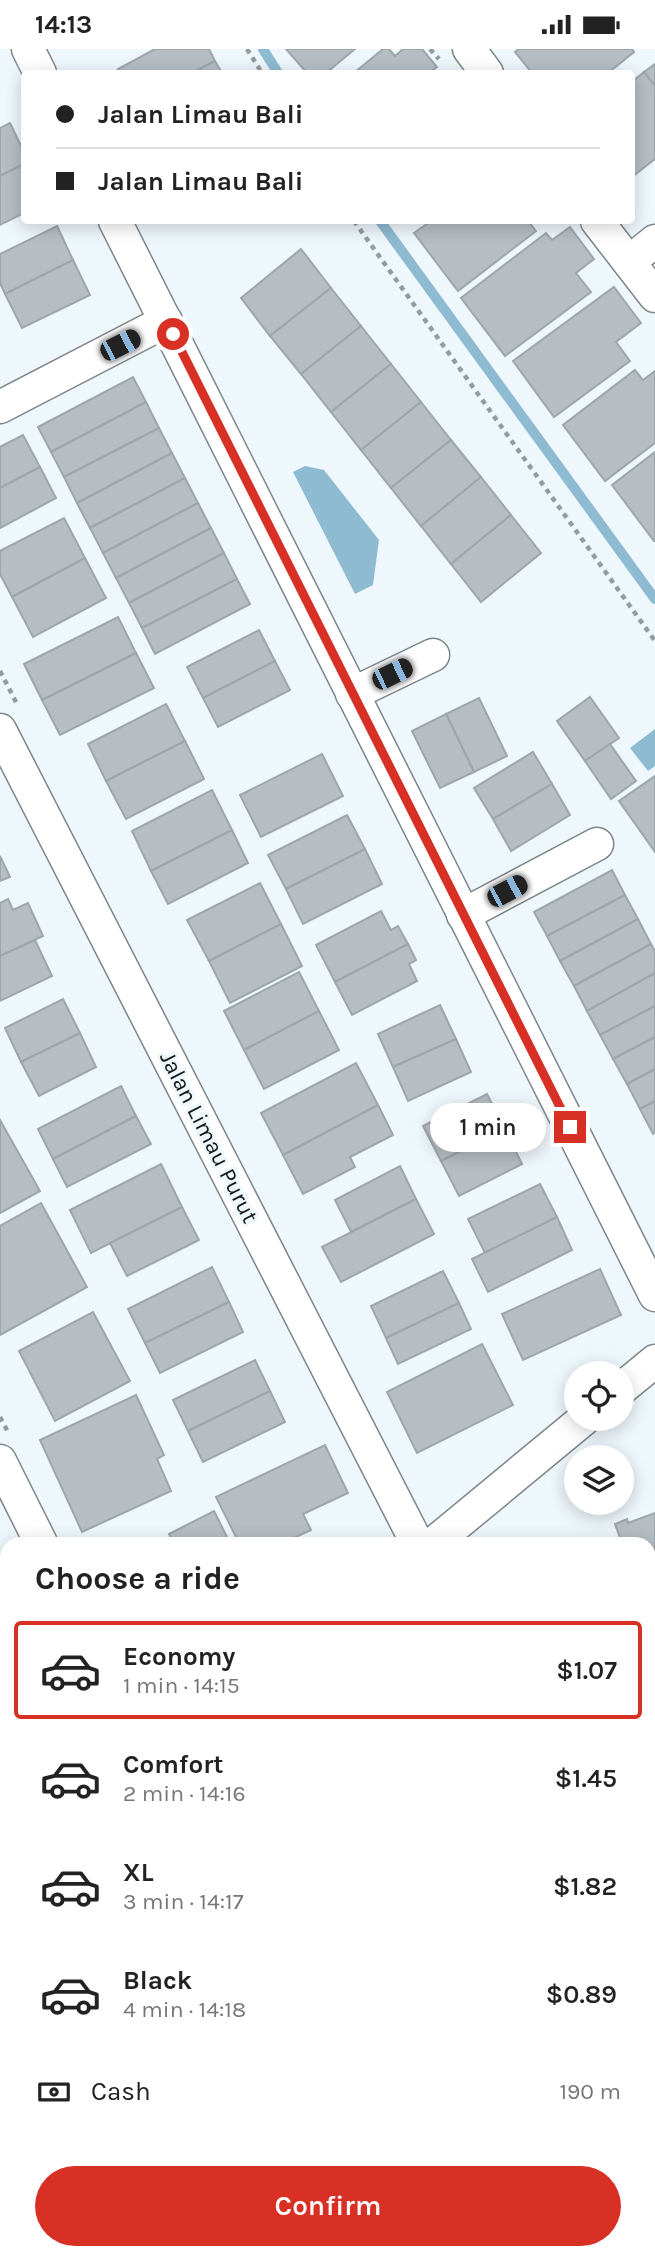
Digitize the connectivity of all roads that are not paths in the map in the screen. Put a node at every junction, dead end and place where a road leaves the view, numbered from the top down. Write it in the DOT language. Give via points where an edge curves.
graph roads {
  1 [pos="28,49"];
  2 [pos="469,49"];
  3 [pos="38,70"];
  4 [pos="485,70"];
  5 [pos="117,224"];
  6 [pos="599,224"];
  7 [pos="655,241"];
  8 [pos="629,262"];
  9 [pos="655,296"];
  10 [pos="166,321"];
  11 [pos="0,407"];
  12 [pos="433,655"];
  13 [pos="352,694"];
  14 [pos="0,730"];
  15 [pos="597,844"];
  16 [pos="463,915"];
  17 [pos="655,1295"];
  18 [pos="655,1361"];
  19 [pos="634,1378"];
  20 [pos="569,1431"];
  21 [pos="0,1461"];
  22 [pos="38,1537"];
  23 [pos="414,1537"];
  24 [pos="441,1537"];
  1 -- 3 [label="street"];
  2 -- 4 [label="street"];
  5 -- 10 [label="street"];
  6 -- 8 [label="street"];
  7 -- 8 [label="street"];
  8 -- 9 [label="street"];
  10 -- 11 [label="street"];
  10 -- 13 [label="street"];
  12 -- 13 [label="street"];
  13 -- 16 [label="street"];
  14 -- 23 [label="street, Jalan Limau Purut"];
  15 -- 16 [label="street"];
  16 -- 17 [label="street"];
  18 -- 19 [label="street"];
  20 -- 24 [label="street"];
  21 -- 22 [label="street"];
}
